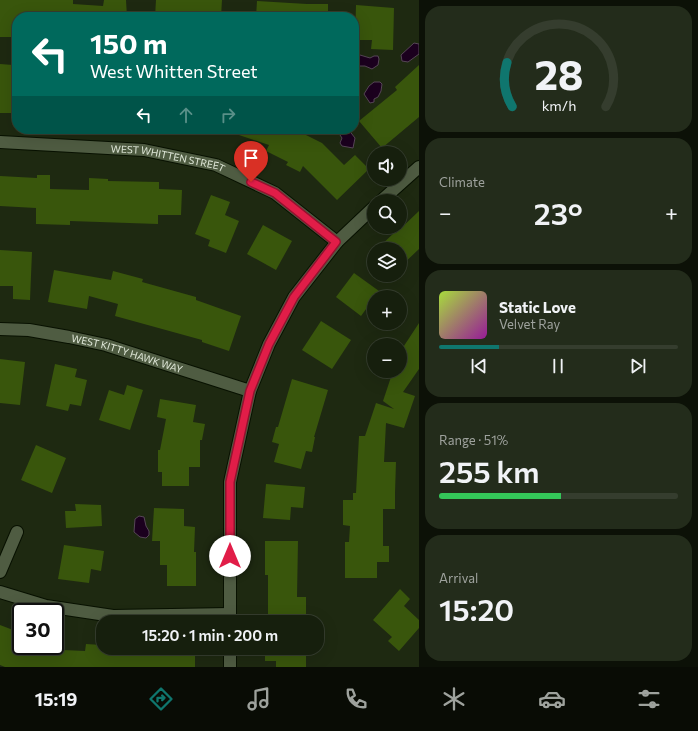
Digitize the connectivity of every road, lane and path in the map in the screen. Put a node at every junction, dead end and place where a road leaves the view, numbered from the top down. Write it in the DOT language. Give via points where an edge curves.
graph roads {
  1 [pos="0,142"];
  2 [pos="419,167"];
  3 [pos="389,194"];
  4 [pos="367,213"];
  5 [pos="336,242"];
  6 [pos="0,329"];
  7 [pos="250,391"];
  8 [pos="17,532"];
  9 [pos="0,572"];
  10 [pos="0,592"];
  11 [pos="105,615"];
  12 [pos="230,615"];
  13 [pos="230,655"];
  14 [pos="230,667"];
  1 -- 5 [label="street, WEST WHITTEN STREET" via="144,150 216,164 275,193"];
  2 -- 3 [label="street"];
  4 -- 5 [label="street"];
  5 -- 7 [label="street" via="294,297 269,344"];
  6 -- 7 [label="street, WEST KITTY HAWK WAY" via="29,330 106,345"];
  7 -- 12 [label="street" via="230,482"];
  8 -- 9 [label="street"];
  10 -- 11 [label="street" via="46,606"];
  13 -- 14 [label="street"];
}
